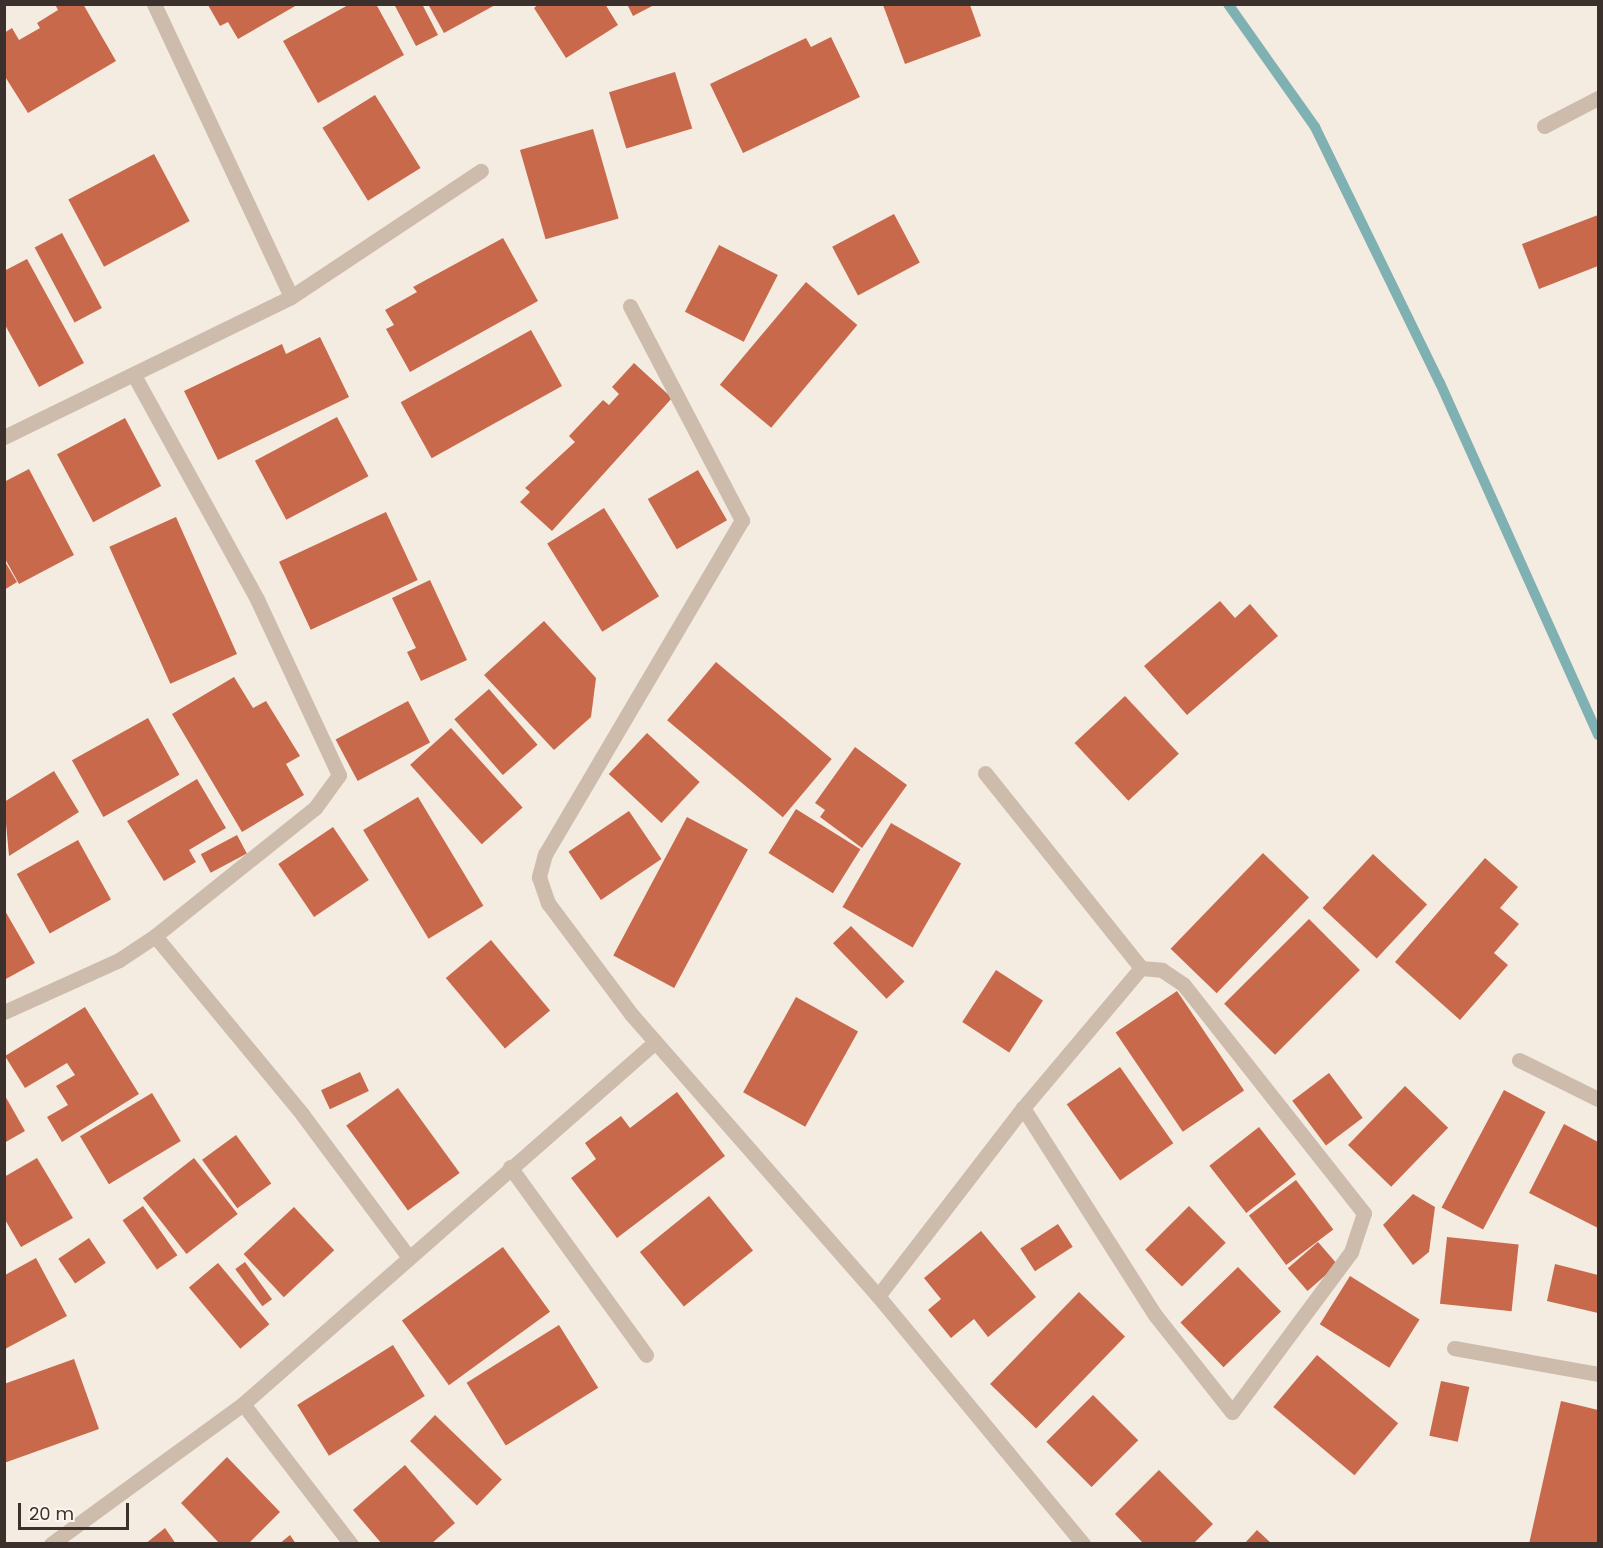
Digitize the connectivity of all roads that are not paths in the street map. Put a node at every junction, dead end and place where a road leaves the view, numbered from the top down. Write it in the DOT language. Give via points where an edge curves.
graph roads {
  1 [pos="154,4"];
  2 [pos="1599,98"];
  3 [pos="1544,126"];
  4 [pos="481,171"];
  5 [pos="291,297"];
  6 [pos="630,306"];
  7 [pos="134,375"];
  8 [pos="4,437"];
  9 [pos="986,773"];
  10 [pos="155,936"];
  11 [pos="1141,968"];
  12 [pos="4,1012"];
  13 [pos="655,1042"];
  14 [pos="1519,1060"];
  15 [pos="1599,1099"];
  16 [pos="1023,1108"];
  17 [pos="510,1167"];
  18 [pos="407,1255"];
  19 [pos="878,1296"];
  20 [pos="1454,1348"];
  21 [pos="646,1355"];
  22 [pos="1599,1374"];
  23 [pos="243,1404"];
  24 [pos="51,1544"];
  25 [pos="351,1544"];
  26 [pos="1083,1544"];
  1 -- 5 [label="street"];
  2 -- 3 [label="street"];
  4 -- 5 [label="street"];
  5 -- 7 [label="street"];
  6 -- 13 [label="street" via="742,520 545,854 539,877 548,903"];
  7 -- 8 [label="street"];
  7 -- 10 [label="street" via="257,599 339,775 315,808"];
  9 -- 11 [label="street"];
  10 -- 12 [label="street" via="119,960"];
  10 -- 18 [label="street" via="302,1114"];
  11 -- 16 [label="street"];
  11 -- 16 [label="street" via="1162,970 1183,984 1364,1213 1351,1252 1232,1412 1155,1315"];
  13 -- 17 [label="street"];
  13 -- 19 [label="street"];
  14 -- 15 [label="street"];
  16 -- 19 [label="street"];
  17 -- 18 [label="street"];
  17 -- 21 [label="street"];
  18 -- 23 [label="street"];
  19 -- 26 [label="street"];
  20 -- 22 [label="street"];
  23 -- 24 [label="street"];
  23 -- 25 [label="street"];
}
